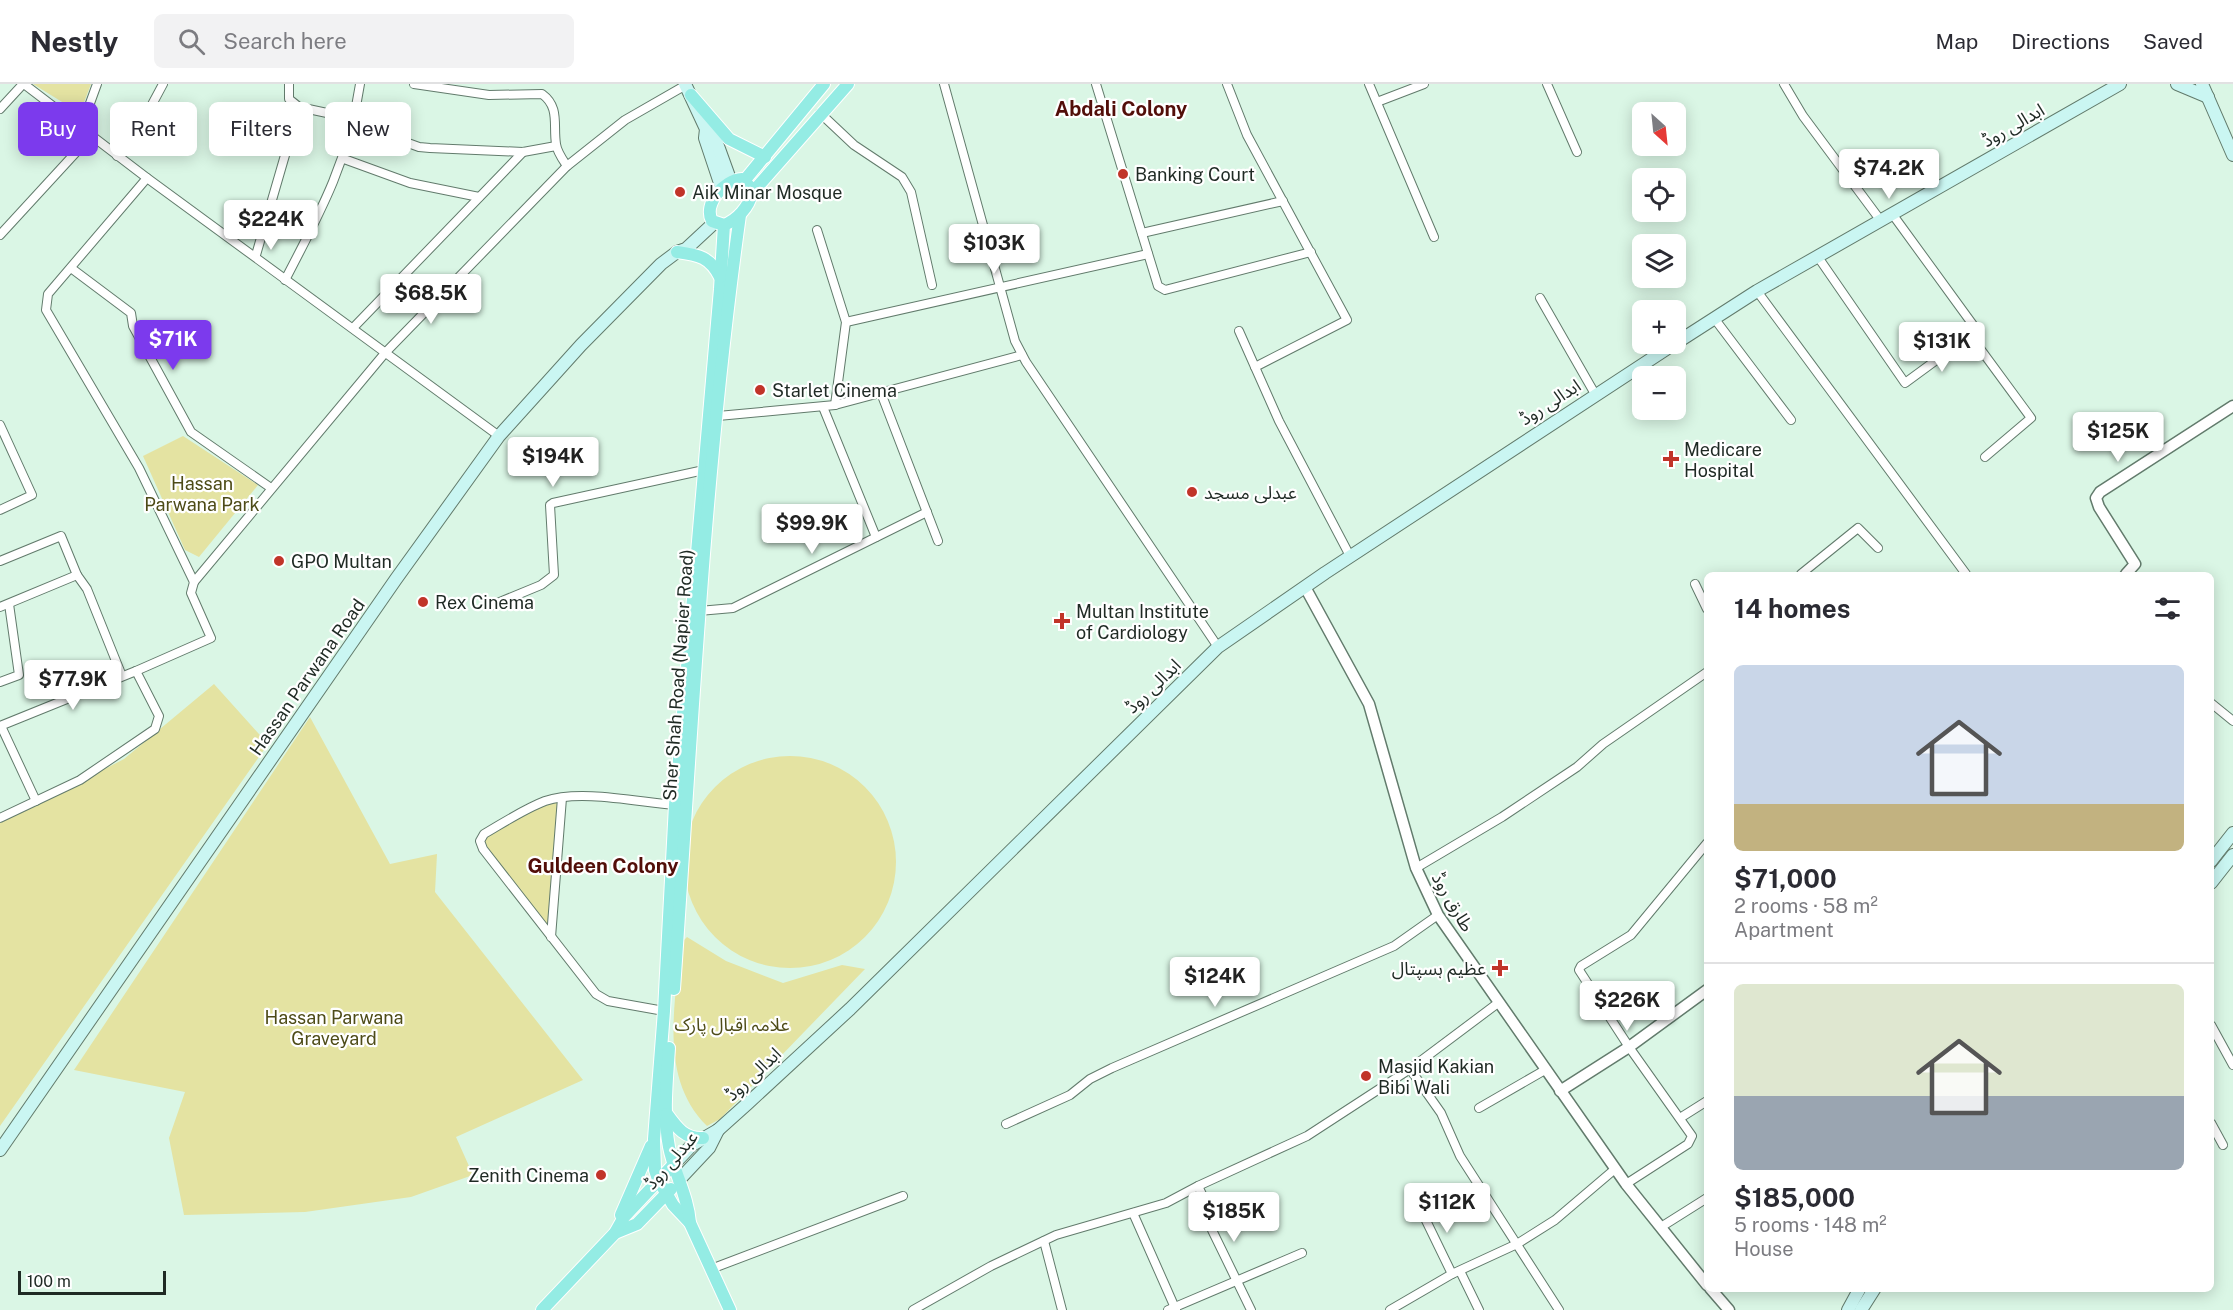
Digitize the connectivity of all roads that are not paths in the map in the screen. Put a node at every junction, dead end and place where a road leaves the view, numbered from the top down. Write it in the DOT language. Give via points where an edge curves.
graph roads {
  1 [pos="24,84"];
  2 [pos="98,84"];
  3 [pos="163,84"];
  4 [pos="289,84"];
  5 [pos="360,84"];
  6 [pos="414,84"];
  7 [pos="824,84"];
  8 [pos="848,84"];
  9 [pos="944,84"];
  10 [pos="1096,84"];
  11 [pos="1227,84"];
  12 [pos="1369,84"];
  13 [pos="1424,84"];
  14 [pos="1547,84"];
  15 [pos="1784,84"];
  16 [pos="2120,84"];
  17 [pos="2177,84"];
  18 [pos="2202,84"];
  19 [pos="687,88"];
  20 [pos="2208,97"];
  21 [pos="47,102"];
  22 [pos="91,102"];
  23 [pos="153,102"];
  24 [pos="293,102"];
  25 [pos="357,102"];
  26 [pos="1377,102"];
  27 [pos="0,109"];
  28 [pos="820,113"];
  29 [pos="98,141"];
  30 [pos="411,144"];
  31 [pos="556,146"];
  32 [pos="110,151"];
  33 [pos="523,152"];
  34 [pos="1577,152"];
  35 [pos="2233,155"];
  36 [pos="73,156"];
  37 [pos="117,156"];
  38 [pos="285,156"];
  39 [pos="345,156"];
  40 [pos="765,157"];
  41 [pos="344,159"];
  42 [pos="567,166"];
  43 [pos="147,178"];
  44 [pos="744,181"];
  45 [pos="726,186"];
  46 [pos="752,193"];
  47 [pos="479,197"];
  48 [pos="1283,201"];
  49 [pos="740,215"];
  50 [pos="1893,215"];
  51 [pos="1881,221"];
  52 [pos="716,222"];
  53 [pos="817,230"];
  54 [pos="1142,233"];
  55 [pos="0,235"];
  56 [pos="1434,237"];
  57 [pos="677,252"];
  58 [pos="1311,252"];
  59 [pos="1148,254"];
  60 [pos="256,255"];
  61 [pos="1818,257"];
  62 [pos="70,268"];
  63 [pos="285,280"];
  64 [pos="932,285"];
  65 [pos="724,286"];
  66 [pos="1000,288"];
  67 [pos="1757,291"];
  68 [pos="1540,298"];
  69 [pos="1714,318"];
  70 [pos="846,322"];
  71 [pos="353,328"];
  72 [pos="1977,329"];
  73 [pos="1239,331"];
  74 [pos="1686,336"];
  75 [pos="385,353"];
  76 [pos="1658,354"];
  77 [pos="1022,355"];
  78 [pos="1255,367"];
  79 [pos="881,393"];
  80 [pos="1595,394"];
  81 [pos="835,405"];
  82 [pos="2233,405"];
  83 [pos="823,406"];
  84 [pos="718,416"];
  85 [pos="1791,420"];
  86 [pos="0,425"];
  87 [pos="499,436"];
  88 [pos="1985,457"];
  89 [pos="704,470"];
  90 [pos="271,488"];
  91 [pos="0,510"];
  92 [pos="927,512"];
  93 [pos="876,537"];
  94 [pos="938,541"];
  95 [pos="1878,548"];
  96 [pos="1350,556"];
  97 [pos="0,561"];
  98 [pos="1803,572"];
  99 [pos="1965,572"];
  100 [pos="2128,572"];
  101 [pos="77,575"];
  102 [pos="194,582"];
  103 [pos="1695,584"];
  104 [pos="1305,587"];
  105 [pos="1704,603"];
  106 [pos="4,605"];
  107 [pos="490,606"];
  108 [pos="699,611"];
  109 [pos="1218,647"];
  110 [pos="136,671"];
  111 [pos="1704,674"];
  112 [pos="122,676"];
  113 [pos="0,682"];
  114 [pos="2214,706"];
  115 [pos="2233,721"];
  116 [pos="1,726"];
  117 [pos="562,798"];
  118 [pos="36,801"];
  119 [pos="675,805"];
  120 [pos="0,818"];
  121 [pos="2233,833"];
  122 [pos="1704,854"];
  123 [pos="2233,855"];
  124 [pos="2214,857"];
  125 [pos="677,859"];
  126 [pos="1416,868"];
  127 [pos="2214,879"];
  128 [pos="1438,915"];
  129 [pos="552,936"];
  130 [pos="1704,992"];
  131 [pos="1498,1003"];
  132 [pos="664,1011"];
  133 [pos="2214,1030"];
  134 [pos="1629,1047"];
  135 [pos="2233,1065"];
  136 [pos="1410,1069"];
  137 [pos="1545,1070"];
  138 [pos="662,1086"];
  139 [pos="1560,1091"];
  140 [pos="1704,1103"];
  141 [pos="1479,1108"];
  142 [pos="667,1114"];
  143 [pos="1680,1118"];
  144 [pos="1006,1124"];
  145 [pos="2214,1128"];
  146 [pos="718,1130"];
  147 [pos="703,1138"];
  148 [pos="654,1139"];
  149 [pos="2223,1145"];
  150 [pos="0,1150"];
  151 [pos="674,1165"];
  152 [pos="1615,1169"];
  153 [pos="658,1179"];
  154 [pos="679,1180"];
  155 [pos="1626,1184"];
  156 [pos="1198,1186"];
  157 [pos="667,1193"];
  158 [pos="903,1196"];
  159 [pos="1704,1200"];
  160 [pos="1418,1204"];
  161 [pos="1133,1213"];
  162 [pos="690,1223"];
  163 [pos="1661,1227"];
  164 [pos="615,1233"];
  165 [pos="1044,1241"];
  166 [pos="1517,1244"];
  167 [pos="1302,1253"];
  168 [pos="711,1269"];
  169 [pos="1456,1272"];
  170 [pos="1239,1282"];
  171 [pos="1704,1282"];
  172 [pos="1713,1292"];
  173 [pos="1858,1292"];
  174 [pos="1872,1292"];
  175 [pos="919,1309"];
  176 [pos="1173,1309"];
  177 [pos="1393,1309"];
  178 [pos="542,1310"];
  179 [pos="730,1310"];
  180 [pos="1062,1310"];
  181 [pos="1251,1310"];
  182 [pos="1479,1310"];
  183 [pos="1559,1310"];
  184 [pos="1729,1310"];
  185 [pos="1848,1310"];
  186 [pos="1861,1310"];
  1 -- 21 [label="street"];
  1 -- 27 [label="street"];
  2 -- 22 [label="street"];
  3 -- 23 [label="street"];
  4 -- 24 [label="street" via="289,99"];
  5 -- 25 [label="street"];
  6 -- 31 [label="street" via="489,94 542,94 554,108"];
  7 -- 40 [label="main road"];
  8 -- 28 [label="main road"];
  9 -- 66 [label="street"];
  10 -- 54 [label="street"];
  11 -- 48 [label="street" via="1247,135"];
  12 -- 26 [label="street"];
  13 -- 26 [label="street"];
  14 -- 34 [label="street"];
  15 -- 51 [label="street" via="1803,117"];
  16 -- 50 [label="main road, ابدالی روڈ"];
  17 -- 20 [label="main road"];
  18 -- 20 [label="main road"];
  19 -- 40 [label="main road" via="729,139"];
  19 -- 42 [label="street" via="625,120"];
  19 -- 45 [label="main road"];
  20 -- 35 [label="main road"];
  26 -- 56 [label="street"];
  28 -- 46 [label="main road"];
  28 -- 64 [label="street" via="854,145 902,177 911,192"];
  29 -- 32 [label="street"];
  30 -- 33 [label="street"];
  31 -- 33 [label="street"];
  31 -- 42 [label="street"];
  33 -- 47 [label="street"];
  36 -- 55 [label="street"];
  37 -- 43 [label="street"];
  38 -- 60 [label="street"];
  39 -- 41 [label="street"];
  40 -- 44 [label="main road"];
  41 -- 47 [label="street" via="410,183"];
  41 -- 63 [label="street"];
  42 -- 75 [label="street"];
  43 -- 60 [label="street"];
  43 -- 62 [label="street"];
  44 -- 45 [label="main road" via="738,179"];
  44 -- 46 [label="main road"];
  45 -- 52 [label="main road" via="711,204"];
  46 -- 49 [label="main road"];
  47 -- 71 [label="street"];
  48 -- 54 [label="street"];
  48 -- 58 [label="street"];
  49 -- 52 [label="main road"];
  49 -- 65 [label="main road, Sher Shah Road (Napier Road)" via="733,267"];
  50 -- 51 [label="main road, ابدالی روڈ"];
  50 -- 72 [label="street"];
  51 -- 61 [label="main road, ابدالی روڈ"];
  52 -- 57 [label="main road, Hassan Parwana Road" via="681,244"];
  52 -- 65 [label="main road"];
  53 -- 70 [label="street"];
  54 -- 59 [label="street"];
  57 -- 65 [label="main road" via="709,259"];
  57 -- 87 [label="main road, Hassan Parwana Road" via="580,345"];
  58 -- 59 [label="street" via="1165,290 1158,286"];
  58 -- 78 [label="street" via="1347,320"];
  59 -- 66 [label="street"];
  60 -- 63 [label="street"];
  61 -- 67 [label="main road, ابدالی روڈ"];
  61 -- 88 [label="street" via="1905,382 1965,339 1973,339 2031,418"];
  62 -- 90 [label="street" via="131,313 133,326 191,432"];
  62 -- 102 [label="street" via="48,294 48,317 139,468"];
  63 -- 71 [label="street"];
  65 -- 84 [label="main road, Sher Shah Road (Napier Road)"];
  65 -- 89 [label="main road, Sher Shah Road (Napier Road)"];
  66 -- 70 [label="street"];
  66 -- 77 [label="street"];
  67 -- 69 [label="main road, ابدالی روڈ"];
  67 -- 99 [label="street"];
  68 -- 80 [label="street"];
  69 -- 74 [label="main road, ابدالی روڈ"];
  69 -- 85 [label="street"];
  70 -- 81 [label="street"];
  71 -- 75 [label="street"];
  73 -- 78 [label="street"];
  75 -- 87 [label="street"];
  75 -- 90 [label="street"];
  76 -- 80 [label="main road, ابدالی روڈ"];
  77 -- 79 [label="street"];
  77 -- 109 [label="street"];
  78 -- 96 [label="street"];
  79 -- 81 [label="street"];
  79 -- 92 [label="street"];
  80 -- 96 [label="main road, ابدالی روڈ"];
  81 -- 83 [label="street"];
  82 -- 100 [label="street" via="2100,492 2099,507 2135,564"];
  83 -- 84 [label="street"];
  83 -- 93 [label="street"];
  84 -- 108 [label="main road, Sher Shah Road (Napier Road)"];
  86 -- 91 [label="street" via="32,495"];
  87 -- 150 [label="main road, Hassan Parwana Road"];
  89 -- 107 [label="street" via="553,503 550,506 554,575 541,585"];
  89 -- 119 [label="main road, Sher Shah Road (Napier Road)"];
  90 -- 102 [label="street"];
  92 -- 93 [label="street"];
  92 -- 94 [label="street"];
  93 -- 108 [label="street" via="733,608"];
  95 -- 98 [label="street" via="1858,528"];
  96 -- 104 [label="main road, ابدالی روڈ"];
  97 -- 101 [label="street" via="61,536"];
  101 -- 106 [label="street"];
  101 -- 112 [label="street" via="87,589"];
  102 -- 110 [label="street" via="191,592 211,638"];
  103 -- 105 [label="street"];
  104 -- 109 [label="main road, ابدالی روڈ"];
  104 -- 126 [label="street, طارق روڈ" via="1372,713"];
  106 -- 113 [label="street" via="19,675"];
  108 -- 125 [label="main road, Sher Shah Road (Napier Road)"];
  109 -- 146 [label="main road, ابدالی روڈ" via="850,1009"];
  110 -- 112 [label="street"];
  110 -- 118 [label="street" via="159,716 155,729 94,772"];
  111 -- 126 [label="street" via="1603,744 1577,767"];
  112 -- 116 [label="street"];
  114 -- 115 [label="street"];
  116 -- 118 [label="street"];
  117 -- 119 [label="street"];
  117 -- 129 [label="street"];
  117 -- 129 [label="street" via="546,801 505,822 484,834 480,841"];
  118 -- 120 [label="street"];
  119 -- 125 [label="main road, Sher Shah Road (Napier Road)"];
  121 -- 124 [label="main road"];
  122 -- 134 [label="street" via="1631,935 1581,966"];
  123 -- 127 [label="main road"];
  125 -- 132 [label="main road, Sher Shah Road (Napier Road)"];
  125 -- 138 [label="main road, Sher Shah Road (Napier Road)"];
  126 -- 128 [label="street, طارق روڈ"];
  128 -- 131 [label="street, طارق روڈ"];
  128 -- 144 [label="street" via="1394,945 1112,1068 1070,1095"];
  129 -- 132 [label="street" via="602,999"];
  130 -- 134 [label="street"];
  131 -- 136 [label="street"];
  131 -- 137 [label="street, طارق روڈ"];
  132 -- 138 [label="main road, Sher Shah Road (Napier Road)"];
  133 -- 135 [label="street"];
  134 -- 139 [label="street"];
  134 -- 143 [label="street"];
  136 -- 156 [label="street" via="1307,1136"];
  136 -- 166 [label="street" via="1441,1113 1460,1156"];
  137 -- 139 [label="street, طارق روڈ"];
  137 -- 141 [label="street"];
  138 -- 142 [label="main road"];
  138 -- 148 [label="main road"];
  139 -- 152 [label="street, طارق روڈ"];
  140 -- 143 [label="street"];
  142 -- 147 [label="main road" via="684,1134"];
  142 -- 151 [label="main road"];
  143 -- 155 [label="street" via="1692,1140"];
  145 -- 149 [label="street"];
  146 -- 147 [label="main road, عبدلی روڈ"];
  146 -- 154 [label="main road, عبدلی روڈ" via="709,1148"];
  147 -- 151 [label="main road, عبدلی روڈ"];
  148 -- 153 [label="main road"];
  148 -- 164 [label="main road"];
  151 -- 153 [label="main road, عبدلی روڈ"];
  151 -- 154 [label="main road"];
  152 -- 155 [label="street, طارق روڈ"];
  152 -- 166 [label="street" via="1554,1220"];
  153 -- 157 [label="main road"];
  153 -- 164 [label="main road, عبدلی روڈ"];
  154 -- 157 [label="main road, عبدلی روڈ"];
  154 -- 162 [label="main road"];
  155 -- 163 [label="street, طارق روڈ"];
  156 -- 161 [label="street" via="1166,1203"];
  156 -- 170 [label="street" via="1212,1230"];
  157 -- 162 [label="main road"];
  157 -- 164 [label="main road, عبدلی روڈ" via="637,1224"];
  158 -- 168 [label="street"];
  159 -- 163 [label="street"];
  160 -- 169 [label="street"];
  161 -- 165 [label="street"];
  161 -- 176 [label="street"];
  162 -- 168 [label="main road"];
  163 -- 171 [label="street, طارق روڈ"];
  164 -- 178 [label="main road"];
  165 -- 175 [label="street" via="991,1266"];
  165 -- 180 [label="street"];
  166 -- 169 [label="street"];
  166 -- 183 [label="street"];
  167 -- 170 [label="street"];
  168 -- 179 [label="main road"];
  169 -- 177 [label="street"];
  169 -- 182 [label="street"];
  170 -- 176 [label="street"];
  170 -- 181 [label="street"];
  172 -- 184 [label="street, طارق روڈ"];
  173 -- 185 [label="main road"];
  174 -- 186 [label="main road"];
}
